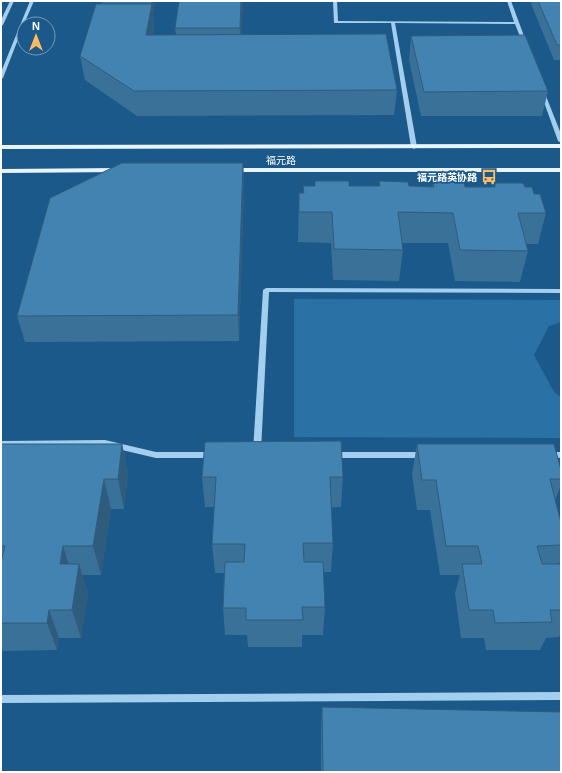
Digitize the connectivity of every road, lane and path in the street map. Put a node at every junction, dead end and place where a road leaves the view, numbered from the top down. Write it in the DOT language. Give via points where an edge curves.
graph roads {
  1 [pos="12,1"];
  2 [pos="32,1"];
  3 [pos="335,1"];
  4 [pos="509,1"];
  5 [pos="393,22"];
  6 [pos="517,23"];
  7 [pos="1,25"];
  8 [pos="528,52"];
  9 [pos="1,78"];
  10 [pos="539,82"];
  11 [pos="561,141"];
  12 [pos="561,146"];
  13 [pos="1,147"];
  14 [pos="414,147"];
  15 [pos="1,170"];
  16 [pos="127,170"];
  17 [pos="222,170"];
  18 [pos="561,170"];
  19 [pos="561,291"];
  20 [pos="1,444"];
  21 [pos="218,455"];
  22 [pos="257,455"];
  23 [pos="327,455"];
  24 [pos="428,455"];
  25 [pos="538,455"];
  26 [pos="561,455"];
  27 [pos="561,696"];
  28 [pos="1,699"];
  1 -- 7 [label="street"];
  2 -- 9 [label="street"];
  3 -- 5 [label="street" via="336,22"];
  4 -- 6 [label="street"];
  5 -- 6 [label="street"];
  5 -- 14 [label="street"];
  6 -- 8 [label="street"];
  10 -- 11 [label="street"];
  12 -- 14 [label="main road, 福元路"];
  13 -- 14 [label="main road, 福元路"];
  15 -- 16 [label="main road"];
  17 -- 18 [label="main road, 福元路"];
  19 -- 22 [label="street" via="266,290"];
  20 -- 21 [label="street" via="105,443 156,455"];
  23 -- 24 [label="street"];
  25 -- 26 [label="street"];
  27 -- 28 [label="street"];
}
